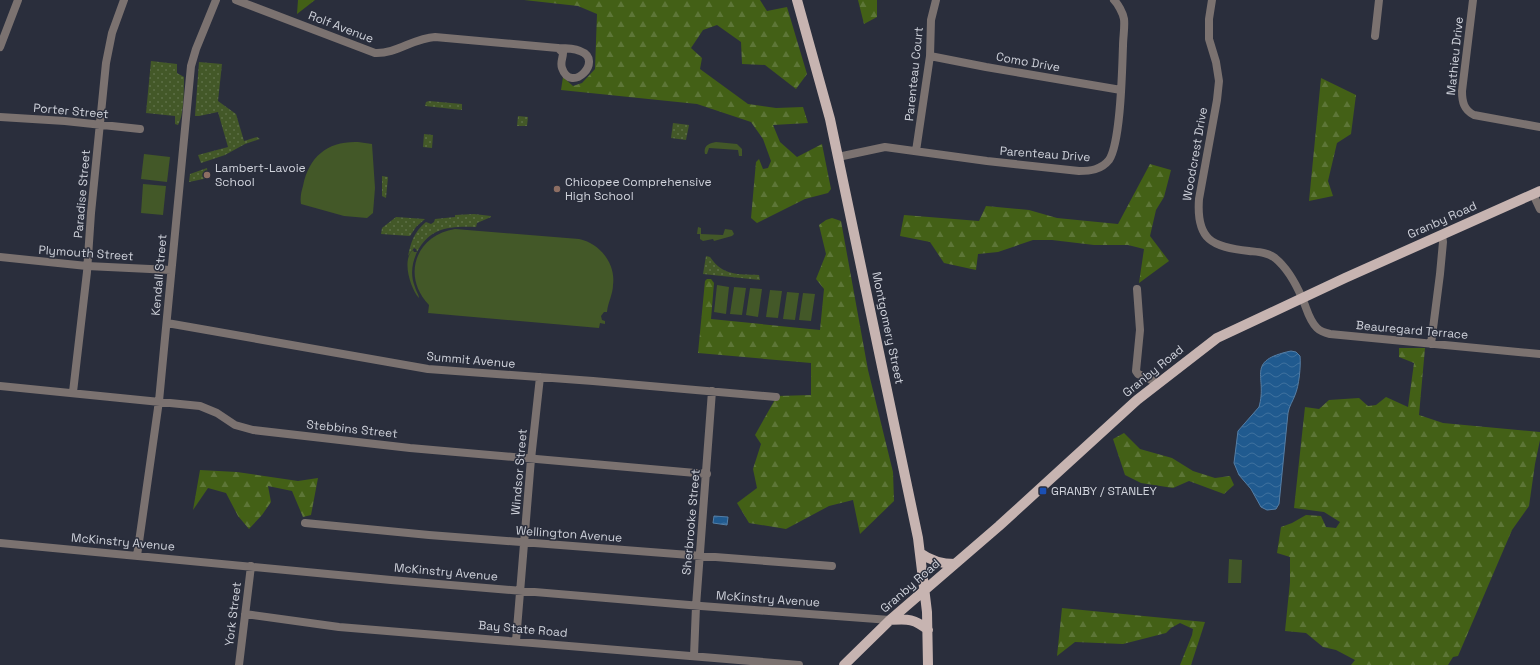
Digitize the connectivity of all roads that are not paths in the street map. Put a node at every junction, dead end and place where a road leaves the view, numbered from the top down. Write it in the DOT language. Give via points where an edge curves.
graph roads {
  1 [pos="18,0"];
  2 [pos="124,0"];
  3 [pos="216,0"];
  4 [pos="236,0"];
  5 [pos="797,0"];
  6 [pos="936,0"];
  7 [pos="1114,0"];
  8 [pos="1212,0"];
  9 [pos="1379,0"];
  10 [pos="1473,0"];
  11 [pos="1375,36"];
  12 [pos="1,44"];
  13 [pos="558,48"];
  14 [pos="930,56"];
  15 [pos="1122,90"];
  16 [pos="0,117"];
  17 [pos="100,125"];
  18 [pos="1540,126"];
  19 [pos="140,129"];
  20 [pos="916,151"];
  21 [pos="838,157"];
  22 [pos="1536,192"];
  23 [pos="1540,208"];
  24 [pos="1442,235"];
  25 [pos="0,257"];
  26 [pos="87,266"];
  27 [pos="171,270"];
  28 [pos="1137,289"];
  29 [pos="1302,298"];
  30 [pos="167,323"];
  31 [pos="1431,344"];
  32 [pos="1540,354"];
  33 [pos="540,377"];
  34 [pos="1158,383"];
  35 [pos="0,386"];
  36 [pos="712,391"];
  37 [pos="73,392"];
  38 [pos="776,396"];
  39 [pos="159,401"];
  40 [pos="531,459"];
  41 [pos="707,474"];
  42 [pos="305,523"];
  43 [pos="525,542"];
  44 [pos="0,543"];
  45 [pos="920,553"];
  46 [pos="137,556"];
  47 [pos="700,556"];
  48 [pos="955,564"];
  49 [pos="251,566"];
  50 [pos="832,566"];
  51 [pos="521,591"];
  52 [pos="925,591"];
  53 [pos="696,606"];
  54 [pos="245,614"];
  55 [pos="890,620"];
  56 [pos="928,630"];
  57 [pos="516,641"];
  58 [pos="694,656"];
  59 [pos="239,665"];
  60 [pos="798,665"];
  61 [pos="844,665"];
  62 [pos="928,665"];
  1 -- 12 [label="street"];
  2 -- 17 [label="street, Paradise Street" via="109,47"];
  3 -- 27 [label="street, Kendall Street" via="191,66"];
  4 -- 13 [label="street, Rolf Avenue" via="375,53 385,53 423,38 435,37"];
  5 -- 21 [label="main road, Montgomery Street"];
  6 -- 14 [label="street, Parenteau Court"];
  7 -- 15 [label="street, Parenteau Drive" via="1124,18"];
  8 -- 29 [label="street, Woodcrest Drive" via="1209,39 1219,80 1215,115 1198,200 1201,229 1216,245 1270,254 1282,264"];
  9 -- 11 [label="street"];
  10 -- 18 [label="street, Mathieu Drive" via="1462,91 1464,106 1474,115"];
  14 -- 15 [label="street, Como Drive"];
  14 -- 20 [label="street, Parenteau Court"];
  15 -- 20 [label="street, Parenteau Drive" via="1114,150 1107,162 1095,169 1078,171"];
  16 -- 17 [label="street, Porter Street"];
  17 -- 19 [label="street, Porter Street"];
  17 -- 26 [label="street, Paradise Street"];
  20 -- 21 [label="street, Parenteau Drive" via="881,147"];
  21 -- 45 [label="main road, Montgomery Street"];
  22 -- 23 [label="street"];
  22 -- 24 [label="main road, Granby Road"];
  24 -- 29 [label="main road, Granby Road"];
  24 -- 31 [label="street"];
  25 -- 26 [label="street, Plymouth Street"];
  26 -- 27 [label="street, Plymouth Street"];
  26 -- 37 [label="street, Paradise Street"];
  27 -- 30 [label="street, Kendall Street"];
  28 -- 34 [label="street" via="1140,330 1136,371"];
  29 -- 31 [label="street, Beauregard Terrace" via="1309,318 1318,329 1330,334"];
  29 -- 34 [label="main road, Granby Road" via="1217,338"];
  30 -- 33 [label="street, Summit Avenue" via="428,369"];
  30 -- 39 [label="street, Kendall Street"];
  31 -- 32 [label="street, Beauregard Terrace"];
  33 -- 36 [label="street, Summit Avenue"];
  33 -- 40 [label="street, Windsor Street"];
  34 -- 48 [label="main road, Granby Road"];
  35 -- 37 [label="street, Stebbins Street"];
  36 -- 38 [label="street, Summit Avenue"];
  36 -- 41 [label="street, Sherbrooke Street"];
  37 -- 39 [label="street, Stebbins Street"];
  39 -- 40 [label="street, Stebbins Street" via="204,407 231,423 253,430"];
  39 -- 46 [label="street, Kendall Street"];
  40 -- 41 [label="street, Stebbins Street"];
  40 -- 43 [label="street, Windsor Street"];
  41 -- 47 [label="street, Sherbrooke Street"];
  42 -- 43 [label="street, Wellington Avenue"];
  43 -- 47 [label="street, Wellington Avenue"];
  43 -- 51 [label="street, Windsor Street"];
  44 -- 46 [label="street, McKinstry Avenue"];
  45 -- 48 [label="main road" via="936,562"];
  45 -- 52 [label="main road, Montgomery Street"];
  46 -- 49 [label="street, McKinstry Avenue"];
  47 -- 50 [label="street, Wellington Avenue"];
  47 -- 53 [label="street, Sherbrooke Street"];
  48 -- 52 [label="main road, Granby Road"];
  49 -- 51 [label="street, McKinstry Avenue"];
  49 -- 54 [label="street, York Street"];
  51 -- 53 [label="street, McKinstry Avenue"];
  51 -- 57 [label="street, Windsor Street"];
  52 -- 55 [label="main road, Granby Road"];
  52 -- 56 [label="main road, Montgomery Street"];
  53 -- 55 [label="street, McKinstry Avenue"];
  53 -- 58 [label="street, Sherbrooke Street"];
  54 -- 57 [label="street, Bay State Road" via="339,627"];
  54 -- 59 [label="street, York Street"];
  55 -- 56 [label="main road" via="914,620"];
  55 -- 61 [label="main road, Granby Road"];
  56 -- 62 [label="main road, Montgomery Street"];
  57 -- 58 [label="street, Bay State Road"];
  58 -- 60 [label="street, Bay State Road"];
}
